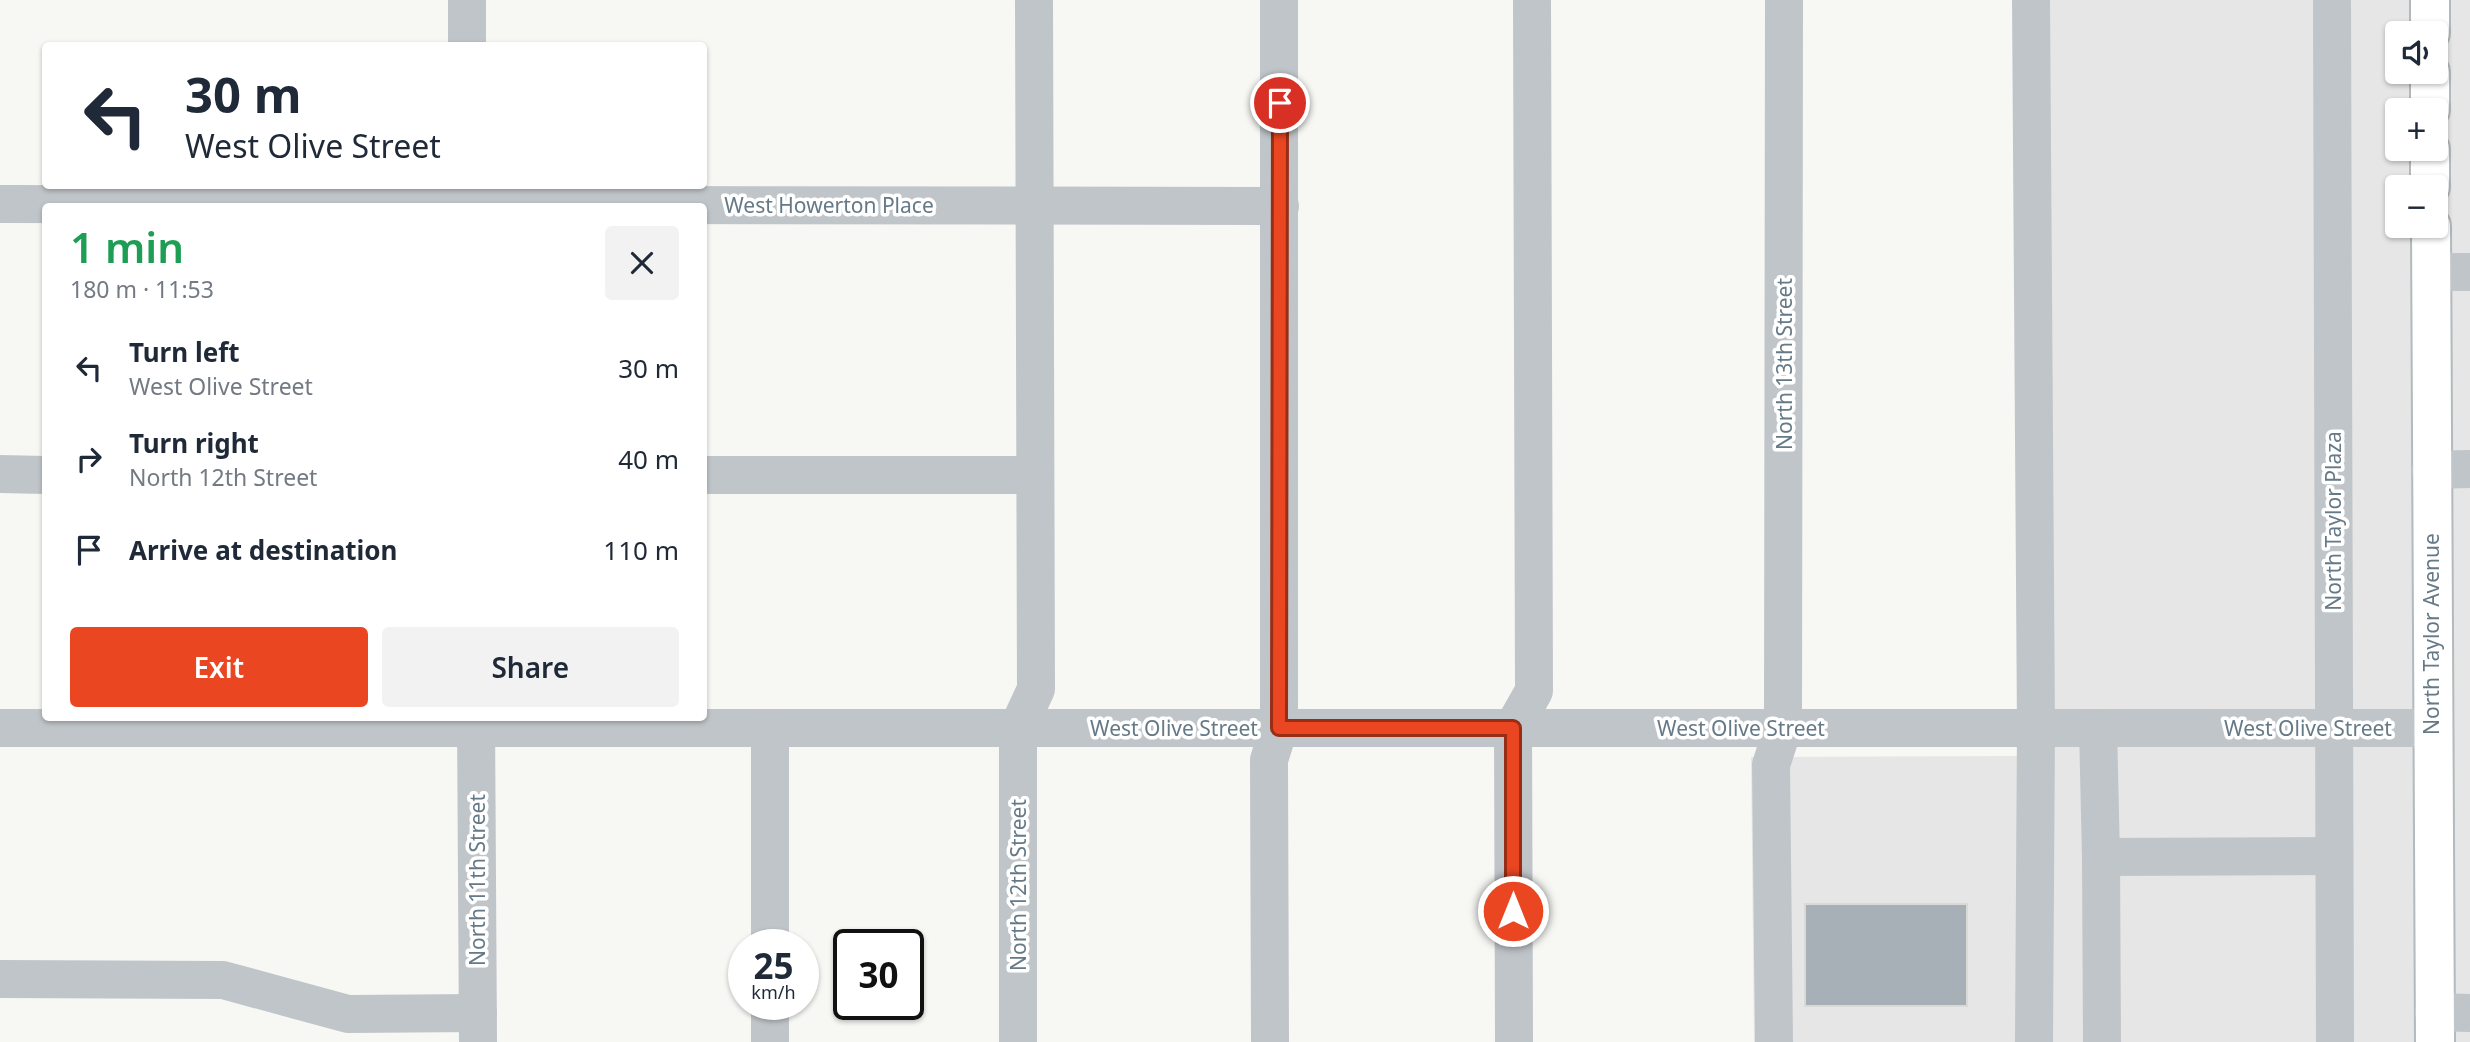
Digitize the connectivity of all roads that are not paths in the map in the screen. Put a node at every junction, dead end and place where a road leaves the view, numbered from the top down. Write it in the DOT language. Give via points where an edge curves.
graph roads {
  1 [pos="467,0"];
  2 [pos="1034,0"];
  3 [pos="1279,0"];
  4 [pos="1532,0"];
  5 [pos="1784,0"];
  6 [pos="2031,0"];
  7 [pos="2332,0"];
  8 [pos="2430,0"];
  9 [pos="2430,21"];
  10 [pos="467,42"];
  11 [pos="468,198"];
  12 [pos="42,203"];
  13 [pos="78,203"];
  14 [pos="0,204"];
  15 [pos="1034,205"];
  16 [pos="1280,206"];
  17 [pos="2431,238"];
  18 [pos="2431,272"];
  19 [pos="2470,272"];
  20 [pos="2470,469"];
  21 [pos="2431,470"];
  22 [pos="0,474"];
  23 [pos="42,474"];
  24 [pos="707,475"];
  25 [pos="1034,475"];
  26 [pos="476,722"];
  27 [pos="0,728"];
  28 [pos="770,728"];
  29 [pos="1018,728"];
  30 [pos="1279,728"];
  31 [pos="1513,728"];
  32 [pos="1783,728"];
  33 [pos="2036,728"];
  34 [pos="2098,728"];
  35 [pos="2334,728"];
  36 [pos="2432,728"];
  37 [pos="2334,856"];
  38 [pos="2101,857"];
  39 [pos="770,929"];
  40 [pos="0,979"];
  41 [pos="770,1020"];
  42 [pos="2446,1022"];
  43 [pos="478,1028"];
  44 [pos="770,1042"];
  45 [pos="1018,1042"];
  46 [pos="1269,1042"];
  47 [pos="1514,1042"];
  48 [pos="1774,1042"];
  49 [pos="2034,1042"];
  50 [pos="2102,1042"];
  51 [pos="2335,1042"];
  1 -- 10 [label="street"];
  2 -- 15 [label="street"];
  3 -- 16 [label="street"];
  4 -- 31 [label="street" via="1534,691"];
  5 -- 32 [label="street, North 13th Street"];
  6 -- 33 [label="street"];
  7 -- 35 [label="street, North Taylor Plaza"];
  8 -- 9 [label="main road"];
  11 -- 13 [label="street, West Howerton Place"];
  11 -- 15 [label="street, West Howerton Place"];
  12 -- 14 [label="street, West Howerton Place"];
  15 -- 16 [label="street, West Howerton Place"];
  15 -- 25 [label="street"];
  16 -- 30 [label="street"];
  17 -- 18 [label="main road, North Taylor Avenue"];
  18 -- 19 [label="street"];
  18 -- 21 [label="main road, North Taylor Avenue"];
  20 -- 21 [label="street"];
  21 -- 36 [label="main road, North Taylor Avenue"];
  22 -- 23 [label="street"];
  24 -- 25 [label="street"];
  25 -- 29 [label="street" via="1036,689"];
  26 -- 27 [label="street, West Olive Street"];
  26 -- 28 [label="street, West Olive Street"];
  26 -- 43 [label="street, North 11th Street"];
  28 -- 29 [label="street, West Olive Street"];
  28 -- 39 [label="street"];
  29 -- 30 [label="street, West Olive Street"];
  29 -- 45 [label="street, North 12th Street"];
  30 -- 31 [label="street, West Olive Street"];
  30 -- 46 [label="street" via="1269,760"];
  31 -- 32 [label="street, West Olive Street"];
  31 -- 47 [label="street"];
  32 -- 33 [label="street, West Olive Street"];
  32 -- 48 [label="street, North 13th Street" via="1771,765"];
  33 -- 34 [label="street, West Olive Street"];
  33 -- 49 [label="street"];
  34 -- 35 [label="street, West Olive Street"];
  34 -- 38 [label="street"];
  35 -- 36 [label="street, West Olive Street"];
  35 -- 37 [label="street, North Taylor Plaza"];
  36 -- 42 [label="main road, North Taylor Avenue"];
  37 -- 38 [label="street"];
  37 -- 51 [label="street, North Taylor Plaza"];
  38 -- 50 [label="street"];
  40 -- 43 [label="street" via="223,980 348,1014"];
  41 -- 44 [label="street"];
}
